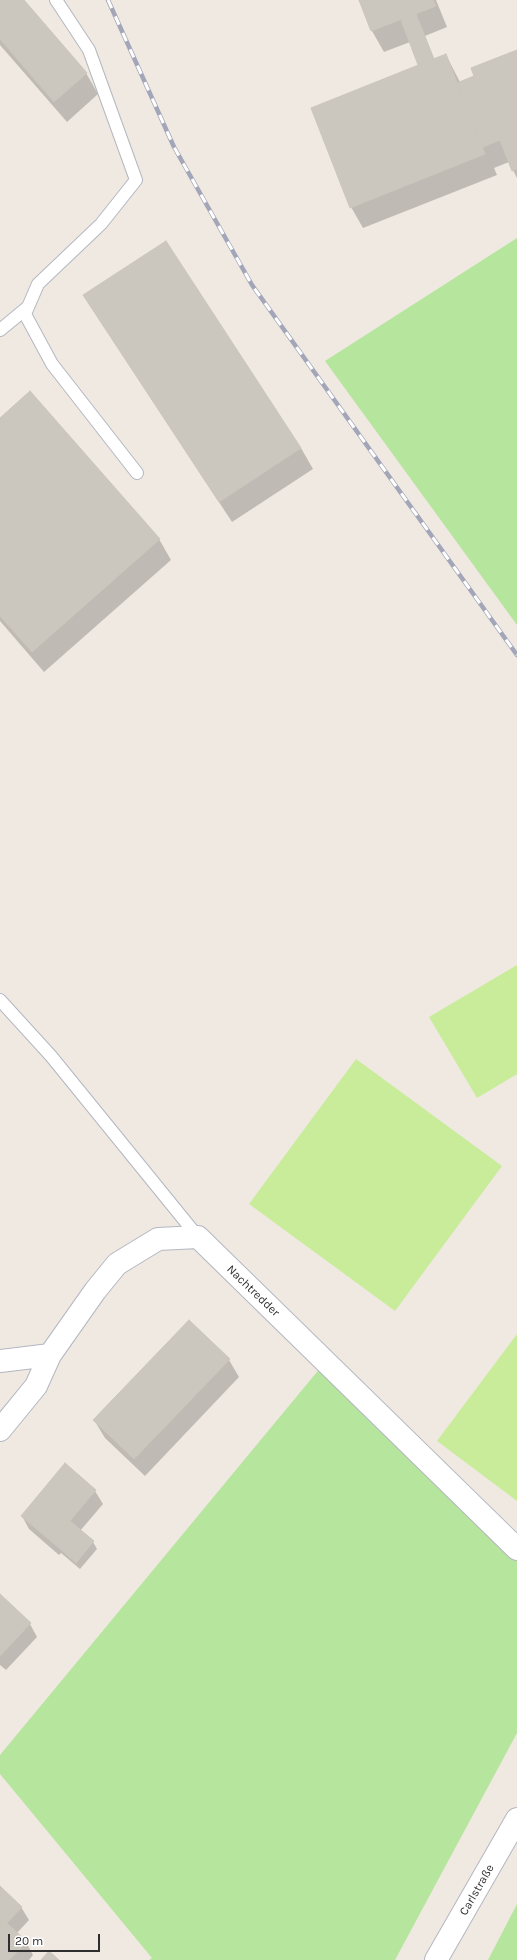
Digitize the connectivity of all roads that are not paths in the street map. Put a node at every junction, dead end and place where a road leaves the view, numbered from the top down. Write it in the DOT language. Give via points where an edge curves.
graph roads {
  1 [pos="56,0"];
  2 [pos="28,307"];
  3 [pos="0,330"];
  4 [pos="137,473"];
  5 [pos="0,1000"];
  6 [pos="198,1237"];
  7 [pos="50,1356"];
  8 [pos="0,1361"];
  9 [pos="0,1430"];
  10 [pos="517,1550"];
  11 [pos="517,1819"];
  12 [pos="436,1960"];
  1 -- 2 [label="lane" via="89,50 136,180 101,224 38,284"];
  2 -- 3 [label="lane"];
  2 -- 4 [label="lane" via="25,314 52,364"];
  5 -- 6 [label="lane" via="51,1056"];
  6 -- 7 [label="street" via="158,1239 117,1264"];
  6 -- 10 [label="street, Nachtredder"];
  7 -- 8 [label="street"];
  7 -- 9 [label="street" via="36,1386"];
  11 -- 12 [label="street, Carlstraße"];
}
